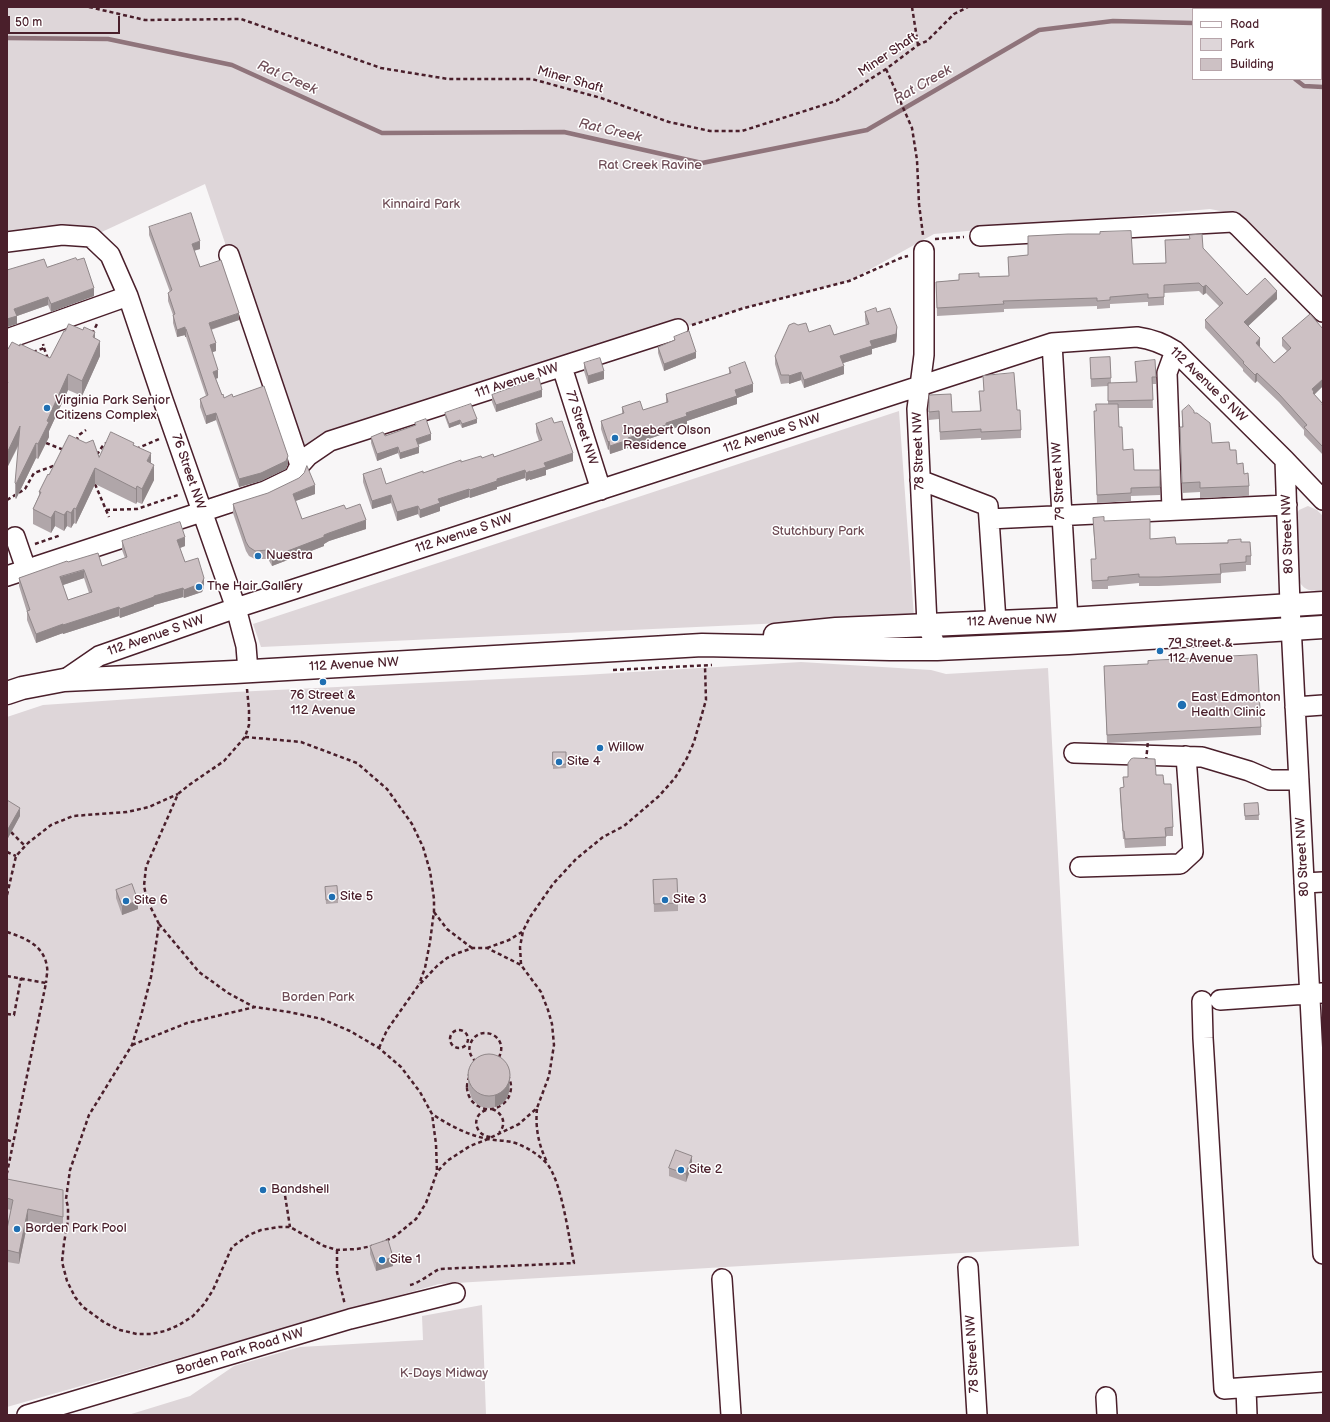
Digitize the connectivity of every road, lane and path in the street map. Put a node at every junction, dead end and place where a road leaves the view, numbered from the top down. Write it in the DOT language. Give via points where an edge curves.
graph roads {
  1 [pos="89,7"];
  2 [pos="912,7"];
  3 [pos="968,7"];
  4 [pos="918,45"];
  5 [pos="886,69"];
  6 [pos="980,236"];
  7 [pos="7,242"];
  8 [pos="924,251"];
  9 [pos="229,255"];
  10 [pos="849,281"];
  11 [pos="128,296"];
  12 [pos="1323,312"];
  13 [pos="678,329"];
  14 [pos="7,339"];
  15 [pos="1052,343"];
  16 [pos="44,348"];
  17 [pos="1175,351"];
  18 [pos="49,363"];
  19 [pos="562,367"];
  20 [pos="921,386"];
  21 [pos="86,430"];
  22 [pos="159,440"];
  23 [pos="110,442"];
  24 [pos="46,443"];
  25 [pos="81,445"];
  26 [pos="131,450"];
  27 [pos="93,451"];
  28 [pos="70,453"];
  29 [pos="1286,460"];
  30 [pos="60,464"];
  31 [pos="300,465"];
  32 [pos="920,480"];
  33 [pos="95,484"];
  34 [pos="601,490"];
  35 [pos="178,495"];
  36 [pos="7,500"];
  37 [pos="1323,500"];
  38 [pos="1287,505"];
  39 [pos="106,510"];
  40 [pos="1172,510"];
  41 [pos="201,511"];
  42 [pos="109,516"];
  43 [pos="1061,516"];
  44 [pos="989,519"];
  45 [pos="61,535"];
  46 [pos="17,543"];
  47 [pos="26,569"];
  48 [pos="7,576"];
  49 [pos="1323,603"];
  50 [pos="1290,605"];
  51 [pos="236,608"];
  52 [pos="1068,619"];
  53 [pos="996,621"];
  54 [pos="927,624"];
  55 [pos="1323,626"];
  56 [pos="1291,628"];
  57 [pos="937,648"];
  58 [pos="704,655"];
  59 [pos="713,665"];
  60 [pos="612,670"];
  61 [pos="64,680"];
  62 [pos="246,683"];
  63 [pos="7,692"];
  64 [pos="1323,705"];
  65 [pos="1295,707"];
  66 [pos="245,737"];
  67 [pos="1148,741"];
  68 [pos="1074,754"];
  69 [pos="1186,756"];
  70 [pos="1146,767"];
  71 [pos="1298,780"];
  72 [pos="178,794"];
  73 [pos="11,832"];
  74 [pos="25,846"];
  75 [pos="7,852"];
  76 [pos="16,856"];
  77 [pos="1080,867"];
  78 [pos="1323,882"];
  79 [pos="1304,883"];
  80 [pos="7,895"];
  81 [pos="147,900"];
  82 [pos="136,904"];
  83 [pos="434,912"];
  84 [pos="159,924"];
  85 [pos="523,931"];
  86 [pos="7,932"];
  87 [pos="473,948"];
  88 [pos="487,948"];
  89 [pos="521,965"];
  90 [pos="7,976"];
  91 [pos="21,978"];
  92 [pos="46,982"];
  93 [pos="418,986"];
  94 [pos="1316,993"];
  95 [pos="255,1007"];
  96 [pos="7,1014"];
  97 [pos="469,1042"];
  98 [pos="132,1045"];
  99 [pos="379,1048"];
  100 [pos="490,1064"];
  101 [pos="484,1065"];
  102 [pos="537,1108"];
  103 [pos="492,1109"];
  104 [pos="486,1110"];
  105 [pos="432,1114"];
  106 [pos="496,1135"];
  107 [pos="483,1137"];
  108 [pos="488,1138"];
  109 [pos="7,1140"];
  110 [pos="14,1142"];
  111 [pos="548,1165"];
  112 [pos="437,1172"];
  113 [pos="7,1173"];
  114 [pos="284,1189"];
  115 [pos="59,1198"];
  116 [pos="66,1199"];
  117 [pos="290,1227"];
  118 [pos="337,1250"];
  119 [pos="1323,1254"];
  120 [pos="968,1267"];
  121 [pos="722,1279"];
  122 [pos="408,1286"];
  123 [pos="455,1293"];
  124 [pos="349,1309"];
  125 [pos="1323,1382"];
  126 [pos="1246,1388"];
  127 [pos="27,1415"];
  128 [pos="731,1415"];
  129 [pos="977,1415"];
  130 [pos="1247,1415"];
  1 -- 5 [label="path, Miner Shaft" via="145,20 241,19 381,68 448,79 532,79 601,98 668,122 710,131 742,131 836,101"];
  2 -- 4 [label="path"];
  3 -- 4 [label="path, Miner Shaft" via="954,14 927,41"];
  4 -- 5 [label="path, Miner Shaft"];
  5 -- 8 [label="path" via="912,128"];
  6 -- 12 [label="street" via="1233,222"];
  7 -- 11 [label="street, 76 Street NW" via="62,235 91,237 110,255"];
  8 -- 20 [label="street, 78 Street NW" via="924,355"];
  9 -- 31 [label="street"];
  10 -- 13 [label="path" via="744,308"];
  11 -- 14 [label="street"];
  11 -- 41 [label="street, 76 Street NW"];
  13 -- 19 [label="street, 111 Avenue NW"];
  15 -- 17 [label="street, 112 Avenue S NW" via="1137,337 1158,342"];
  15 -- 20 [label="street, 112 Avenue S NW"];
  15 -- 43 [label="street, 79 Street NW"];
  16 -- 18 [label="path"];
  17 -- 29 [label="street, 112 Avenue S NW"];
  17 -- 40 [label="street" via="1167,373"];
  19 -- 31 [label="street, 111 Avenue NW" via="330,442 308,456"];
  19 -- 34 [label="street, 77 Street NW"];
  20 -- 32 [label="street, 78 Street NW" via="917,410"];
  20 -- 34 [label="street, 112 Avenue S NW"];
  21 -- 25 [label="path" via="79,435 75,443"];
  22 -- 26 [label="path"];
  23 -- 27 [label="path" via="104,444 98,453"];
  24 -- 28 [label="path"];
  29 -- 37 [label="street, 112 Avenue S NW"];
  29 -- 38 [label="street, 80 Street NW"];
  30 -- 36 [label="path" via="34,473 25,489"];
  31 -- 41 [label="street, 111 Avenue NW" via="294,477"];
  32 -- 44 [label="street" via="988,506"];
  32 -- 54 [label="street, 78 Street NW"];
  33 -- 39 [label="path"];
  34 -- 51 [label="street, 112 Avenue S NW"];
  35 -- 39 [label="path" via="137,509"];
  38 -- 40 [label="street"];
  38 -- 50 [label="street, 80 Street NW"];
  39 -- 42 [label="path"];
  40 -- 43 [label="street"];
  41 -- 47 [label="street, 111 Avenue NW"];
  41 -- 51 [label="street, 76 Street NW"];
  43 -- 44 [label="street"];
  43 -- 52 [label="street, 79 Street NW"];
  44 -- 53 [label="street"];
  45 -- 46 [label="path"];
  46 -- 47 [label="street"];
  47 -- 48 [label="street, 111 Avenue NW"];
  49 -- 50 [label="main road, 112 Avenue NW"];
  50 -- 52 [label="main road, 112 Avenue NW"];
  50 -- 56 [label="street, 80 Street NW"];
  51 -- 61 [label="street, 112 Avenue S NW" via="99,656"];
  51 -- 62 [label="street, 76 Street NW" via="246,646"];
  52 -- 53 [label="main road, 112 Avenue NW"];
  53 -- 54 [label="main road, 112 Avenue NW"];
  54 -- 57 [label="street, 78 Street NW"];
  54 -- 58 [label="main road, 112 Avenue NW" via="806,632"];
  55 -- 56 [label="main road, 112 Avenue NW"];
  56 -- 57 [label="main road, 112 Avenue NW" via="1069,643"];
  56 -- 65 [label="street, 80 Street NW"];
  57 -- 58 [label="main road, 112 Avenue NW"];
  58 -- 59 [label="path"];
  58 -- 60 [label="path"];
  58 -- 62 [label="main road, 112 Avenue NW"];
  58 -- 85 [label="path" via="706,700 694,742 675,778 659,796 624,826 603,837 576,859 553,884"];
  61 -- 62 [label="main road, 112 Avenue NW"];
  61 -- 63 [label="main road, 112 Avenue NW"];
  62 -- 66 [label="path" via="249,725"];
  64 -- 65 [label="street"];
  65 -- 71 [label="street, 80 Street NW"];
  66 -- 72 [label="path" via="224,761"];
  66 -- 83 [label="path" via="308,744 357,763 387,789 412,824 423,847 430,872"];
  67 -- 70 [label="path, bridge"];
  68 -- 69 [label="street"];
  69 -- 71 [label="street" via="1202,757 1270,780"];
  69 -- 77 [label="street" via="1193,852 1180,864"];
  71 -- 79 [label="street, 80 Street NW"];
  72 -- 74 [label="path" via="149,807 127,812 72,816 51,825"];
  72 -- 81 [label="path" via="146,867 144,886"];
  73 -- 74 [label="path"];
  74 -- 76 [label="path"];
  75 -- 76 [label="path"];
  76 -- 80 [label="path"];
  78 -- 79 [label="street"];
  79 -- 94 [label="street, 80 Street NW"];
  81 -- 82 [label="path"];
  81 -- 84 [label="path"];
  83 -- 87 [label="path" via="447,928"];
  83 -- 93 [label="path" via="429,948"];
  84 -- 95 [label="path" via="199,972 228,993"];
  84 -- 98 [label="path" via="151,977"];
  85 -- 88 [label="path" via="509,940"];
  85 -- 89 [label="path" via="520,947"];
  86 -- 92 [label="path" via="24,938 41,952 47,967"];
  87 -- 88 [label="path"];
  87 -- 93 [label="path" via="447,958"];
  88 -- 89 [label="path"];
  89 -- 102 [label="path" via="541,992 552,1024 554,1045 549,1076"];
  90 -- 91 [label="path"];
  91 -- 92 [label="path"];
  91 -- 96 [label="path" via="14,1015"];
  92 -- 110 [label="path"];
  93 -- 99 [label="path" via="387,1030"];
  94 -- 119 [label="street, 80 Street NW"];
  94 -- 126 [label="street" via="1211,1000 1203,1038 1224,1390"];
  95 -- 98 [label="path" via="187,1023"];
  95 -- 99 [label="path" via="322,1018 350,1030"];
  97 -- 97 [label="path" via="457,1048 452,1045 450,1039 454,1031 464,1031 469,1037"];
  97 -- 100 [label="path" via="482,1033 496,1036 502,1050 498,1059"];
  97 -- 101 [label="path" via="474,1061"];
  98 -- 116 [label="path" via="89,1115 70,1170"];
  99 -- 105 [label="path" via="401,1067 420,1092"];
  100 -- 101 [label="path"];
  100 -- 103 [label="path" via="507,1074 512,1086 504,1104"];
  101 -- 104 [label="path" via="472,1072 466,1085 469,1098 479,1108"];
  102 -- 106 [label="path" via="519,1124"];
  102 -- 111 [label="path" via="538,1137"];
  103 -- 104 [label="path"];
  103 -- 106 [label="path" via="499,1113 503,1121 502,1129"];
  104 -- 107 [label="path" via="479,1114 476,1122"];
  105 -- 107 [label="path" via="468,1133"];
  105 -- 112 [label="path"];
  106 -- 108 [label="path"];
  107 -- 108 [label="path"];
  108 -- 111 [label="path" via="518,1144 532,1151"];
  108 -- 112 [label="path" via="447,1161"];
  109 -- 110 [label="path"];
  110 -- 113 [label="path"];
  111 -- 122 [label="path" via="559,1192 574,1263 440,1269"];
  112 -- 118 [label="path" via="426,1203 416,1219 394,1237 379,1244"];
  114 -- 117 [label="path"];
  115 -- 116 [label="path"];
  116 -- 117 [label="path" via="68,1220 62,1262 67,1282 82,1307 105,1323 137,1334 165,1331 193,1316 213,1290 232,1247 240,1240 261,1230"];
  117 -- 118 [label="path" via="324,1246"];
  118 -- 124 [label="path" via="337,1272"];
  120 -- 129 [label="street, 78 Street NW"];
  121 -- 128 [label="street"];
  123 -- 124 [label="street, Borden Park Road NW"];
  124 -- 127 [label="street, Borden Park Road NW"];
  125 -- 126 [label="street"];
  126 -- 130 [label="street"];
}
